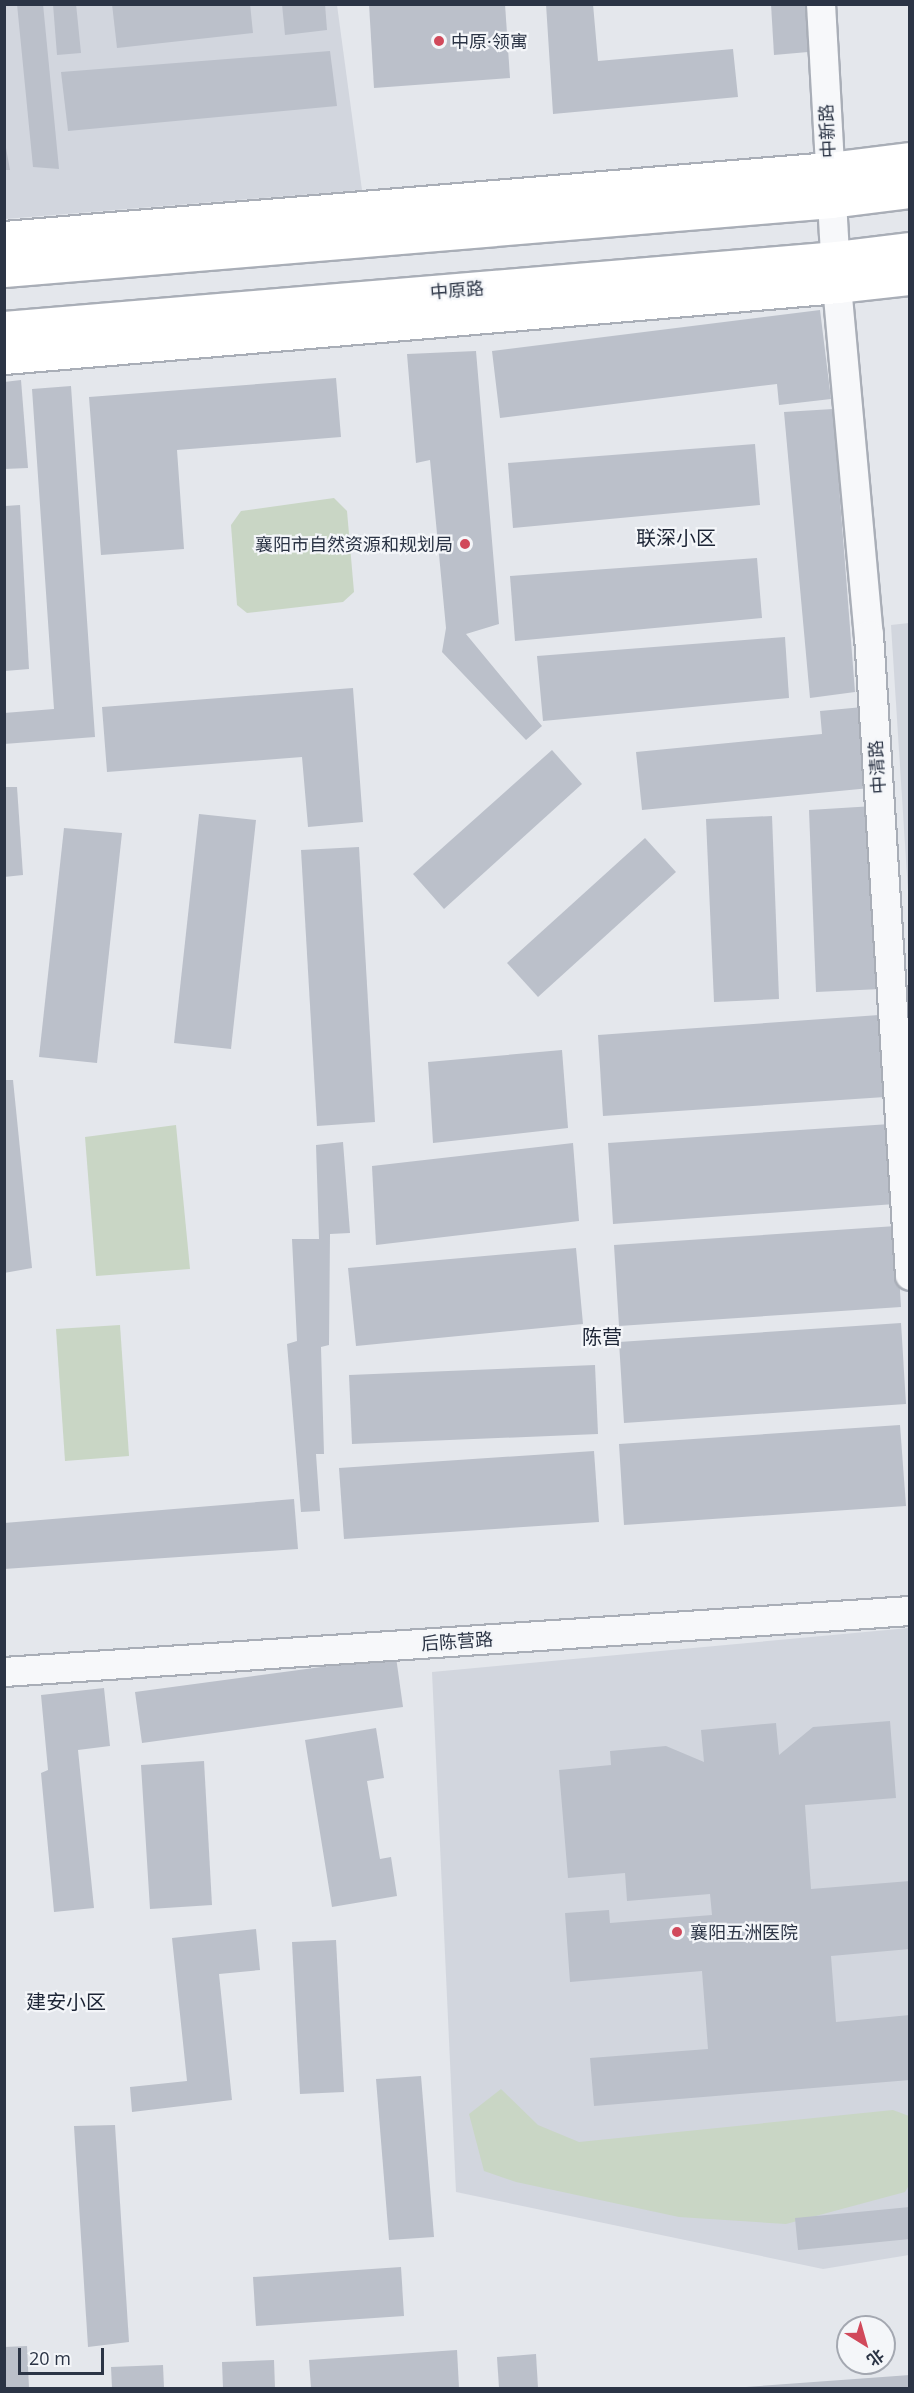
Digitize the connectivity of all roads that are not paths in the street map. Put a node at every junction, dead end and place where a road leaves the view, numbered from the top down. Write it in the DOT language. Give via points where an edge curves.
graph roads {
  1 [pos="821,4"];
  2 [pos="909,159"];
  3 [pos="829,169"];
  4 [pos="909,191"];
  5 [pos="831,201"];
  6 [pos="4,238"];
  7 [pos="909,249"];
  8 [pos="4,270"];
  9 [pos="837,272"];
  10 [pos="909,278"];
  11 [pos="4,328"];
  12 [pos="4,357"];
  13 [pos="909,1276"];
  14 [pos="909,1611"];
  15 [pos="4,1671"];
  1 -- 3 [label="street, 中新路"];
  2 -- 3 [label="street"];
  3 -- 5 [label="street, 中新路"];
  3 -- 6 [label="street"];
  4 -- 5 [label="street"];
  5 -- 8 [label="street"];
  5 -- 9 [label="street, 中新路"];
  7 -- 9 [label="street, 中原路"];
  9 -- 10 [label="street"];
  9 -- 11 [label="street, 中原路"];
  9 -- 12 [label="street"];
  9 -- 13 [label="street, 中清路" via="869,635"];
  14 -- 15 [label="street, 后陈营路"];
}
